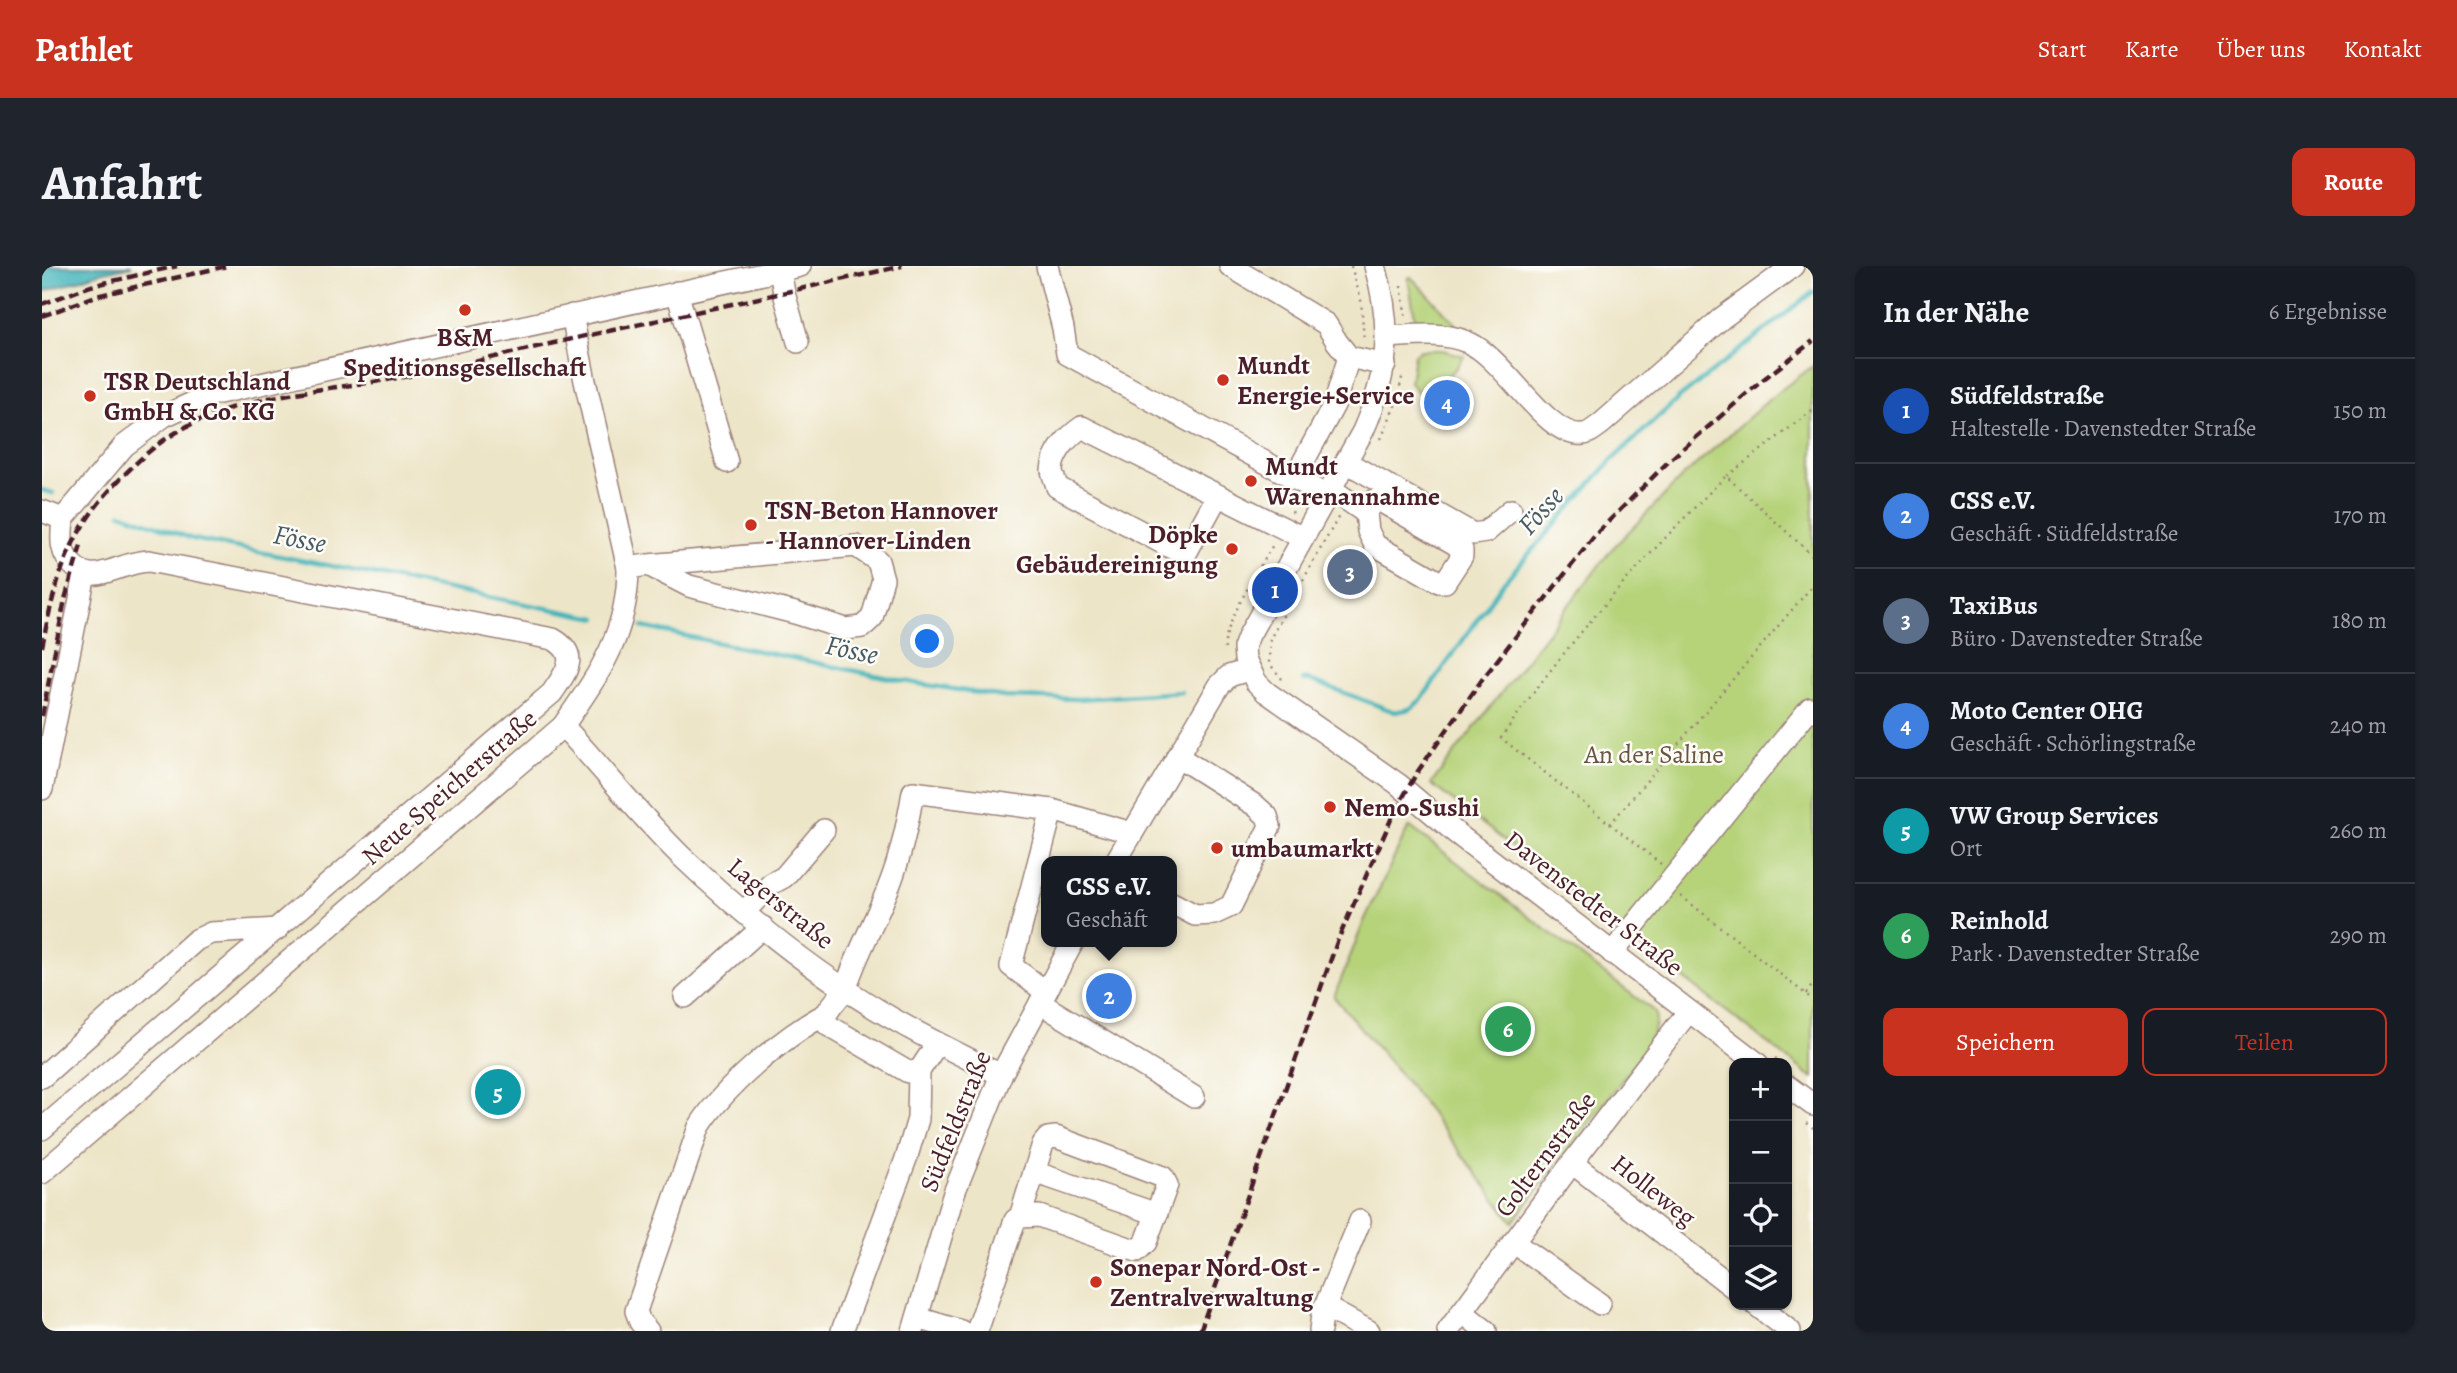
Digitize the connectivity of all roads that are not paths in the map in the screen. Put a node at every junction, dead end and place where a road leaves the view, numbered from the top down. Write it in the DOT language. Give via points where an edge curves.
graph roads {
  1 [pos="1047,266"];
  2 [pos="1230,266"];
  3 [pos="1375,266"];
  4 [pos="790,268"];
  5 [pos="1785,269"];
  6 [pos="677,292"];
  7 [pos="572,315"];
  8 [pos="1387,337"];
  9 [pos="798,342"];
  10 [pos="1349,357"];
  11 [pos="1384,365"];
  12 [pos="727,462"];
  13 [pos="1346,462"];
  14 [pos="1294,479"];
  15 [pos="1329,493"];
  16 [pos="1218,495"];
  17 [pos="1511,510"];
  18 [pos="42,512"];
  19 [pos="1366,513"];
  20 [pos="63,519"];
  21 [pos="1303,538"];
  22 [pos="638,567"];
  23 [pos="85,574"];
  24 [pos="1248,670"];
  25 [pos="1813,711"];
  26 [pos="563,726"];
  27 [pos="1177,756"];
  28 [pos="42,789"];
  29 [pos="1052,810"];
  30 [pos="824,830"];
  31 [pos="1132,833"];
  32 [pos="1119,856"];
  33 [pos="1177,906"];
  34 [pos="744,912"];
  35 [pos="763,928"];
  36 [pos="278,929"];
  37 [pos="1070,947"];
  38 [pos="1612,953"];
  39 [pos="845,988"];
  40 [pos="685,997"];
  41 [pos="1043,998"];
  42 [pos="1688,1012"];
  43 [pos="826,1014"];
  44 [pos="937,1044"];
  45 [pos="1750,1058"];
  46 [pos="919,1071"];
  47 [pos="1001,1075"];
  48 [pos="42,1077"];
  49 [pos="1792,1090"];
  50 [pos="1194,1097"];
  51 [pos="1813,1105"];
  52 [pos="42,1129"];
  53 [pos="1572,1163"];
  54 [pos="1034,1172"];
  55 [pos="42,1173"];
  56 [pos="1157,1214"];
  57 [pos="1020,1217"];
  58 [pos="1360,1220"];
  59 [pos="1513,1242"];
  60 [pos="1729,1284"];
  61 [pos="1600,1304"];
  62 [pos="1325,1307"];
  63 [pos="1763,1310"];
  64 [pos="1462,1312"];
  65 [pos="915,1325"];
  66 [pos="648,1331"];
  67 [pos="842,1331"];
  68 [pos="961,1331"];
  69 [pos="977,1331"];
  70 [pos="1320,1331"];
  71 [pos="1369,1331"];
  72 [pos="1448,1331"];
  73 [pos="1486,1331"];
  74 [pos="1790,1331"];
  1 -- 14 [label="street" via="1067,354"];
  2 -- 10 [label="street" via="1326,324"];
  3 -- 8 [label="street" via="1384,295"];
  4 -- 6 [label="street"];
  4 -- 9 [label="street"];
  5 -- 8 [label="street" via="1586,435 1569,434 1553,424 1470,342 1438,335"];
  6 -- 7 [label="street"];
  6 -- 12 [label="street"];
  7 -- 20 [label="street" via="210,395 164,416 124,446"];
  7 -- 22 [label="street, Neue Speicherstraße" via="585,381"];
  8 -- 11 [label="street"];
  10 -- 11 [label="street"];
  10 -- 14 [label="street" via="1334,405"];
  11 -- 13 [label="street" via="1376,402"];
  13 -- 15 [label="street"];
  13 -- 17 [label="street" via="1473,534 1486,532"];
  14 -- 15 [label="street"];
  15 -- 19 [label="street"];
  15 -- 21 [label="street"];
  16 -- 16 [label="street" via="1082,427 1069,436 1052,470 1057,487 1185,555"];
  16 -- 21 [label="street"];
  18 -- 20 [label="street"];
  19 -- 19 [label="street" via="1375,545 1439,582 1445,582 1462,556 1455,544 1382,502 1375,500"];
  20 -- 23 [label="street" via="65,557"];
  21 -- 24 [label="street" via="1249,635 1244,648"];
  22 -- 22 [label="street" via="856,545 878,561 883,579 872,618 862,627 846,629 689,586"];
  22 -- 26 [label="street, Neue Speicherstraße" via="628,586 618,634 594,681"];
  23 -- 28 [label="street"];
  23 -- 36 [label="street" via="149,561 553,639 564,645 568,669 552,693"];
  24 -- 27 [label="street" via="1229,676 1219,686"];
  24 -- 38 [label="street, Davenstedter Straße" via="1266,692 1398,784"];
  25 -- 38 [label="street" via="1810,708"];
  26 -- 34 [label="street, Lagerstraße" via="680,855"];
  26 -- 55 [label="street, Neue Speicherstraße"];
  27 -- 31 [label="street"];
  27 -- 33 [label="street" via="1256,806 1270,826 1231,906 1214,914 1195,915"];
  29 -- 31 [label="street"];
  29 -- 39 [label="street" via="913,792 906,836 891,882"];
  29 -- 41 [label="street" via="1011,966"];
  30 -- 34 [label="street" via="784,877"];
  31 -- 32 [label="street"];
  34 -- 35 [label="street, Lagerstraße"];
  35 -- 39 [label="street, Lagerstraße"];
  35 -- 40 [label="street"];
  36 -- 48 [label="street" via="211,933 196,940"];
  36 -- 52 [label="street"];
  37 -- 41 [label="street, Südfeldstraße"];
  38 -- 42 [label="street, Davenstedter Straße"];
  39 -- 43 [label="street"];
  39 -- 44 [label="street, Lagerstraße"];
  41 -- 47 [label="street, Südfeldstraße"];
  41 -- 50 [label="street"];
  42 -- 45 [label="street, Davenstedter Straße"];
  42 -- 53 [label="street, Golternstraße"];
  43 -- 46 [label="street" via="824,1021 829,1026 896,1067"];
  43 -- 66 [label="street" via="802,1026 730,1087 699,1127 636,1311"];
  44 -- 46 [label="street"];
  44 -- 47 [label="street, Lagerstraße"];
  46 -- 67 [label="street" via="918,1119"];
  47 -- 65 [label="street, Südfeldstraße" via="954,1193"];
  49 -- 51 [label="street"];
  53 -- 59 [label="street, Golternstraße"];
  53 -- 60 [label="street, Holleweg"];
  54 -- 56 [label="street"];
  54 -- 56 [label="street" via="1043,1144 1056,1137 1163,1177 1167,1185"];
  54 -- 57 [label="street"];
  56 -- 57 [label="street" via="1146,1242 1137,1251 1039,1216"];
  57 -- 69 [label="street"];
  58 -- 62 [label="street"];
  59 -- 61 [label="street"];
  59 -- 64 [label="street, Golternstraße"];
  62 -- 70 [label="street"];
  62 -- 71 [label="street"];
  63 -- 74 [label="street"];
  64 -- 72 [label="street, Golternstraße"];
  64 -- 73 [label="street"];
  65 -- 68 [label="street"];
}
